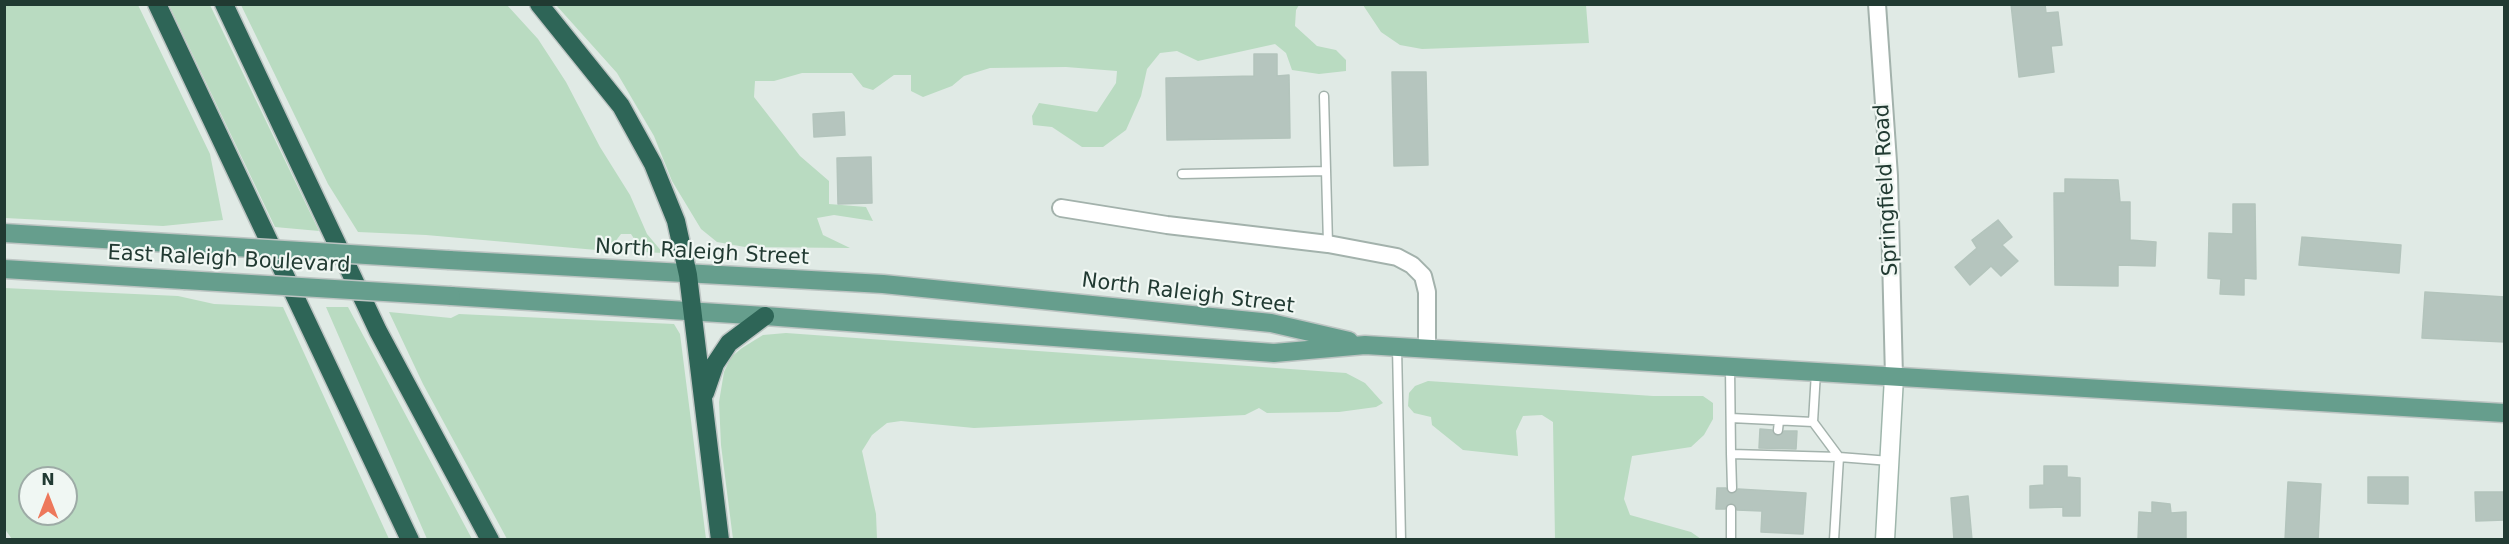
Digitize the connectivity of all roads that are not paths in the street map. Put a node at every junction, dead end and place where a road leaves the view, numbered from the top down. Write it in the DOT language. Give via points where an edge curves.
graph roads {
  1 [pos="157,4"];
  2 [pos="224,4"];
  3 [pos="539,4"];
  4 [pos="1877,4"];
  5 [pos="1324,96"];
  6 [pos="1326,171"];
  7 [pos="1182,174"];
  8 [pos="1060,208"];
  9 [pos="4,233"];
  10 [pos="1328,244"];
  11 [pos="449,260"];
  12 [pos="4,269"];
  13 [pos="688,275"];
  14 [pos="692,312"];
  15 [pos="765,316"];
  16 [pos="1365,345"];
  17 [pos="1397,347"];
  18 [pos="1427,348"];
  19 [pos="1730,367"];
  20 [pos="1816,372"];
  21 [pos="1894,377"];
  22 [pos="703,397"];
  23 [pos="2505,413"];
  24 [pos="1731,418"];
  25 [pos="1813,422"];
  26 [pos="1731,454"];
  27 [pos="1839,457"];
  28 [pos="1890,461"];
  29 [pos="1731,488"];
  30 [pos="1731,509"];
  31 [pos="410,540"];
  32 [pos="490,540"];
  33 [pos="720,540"];
  34 [pos="1401,540"];
  35 [pos="1731,540"];
  36 [pos="1834,540"];
  37 [pos="1885,540"];
  1 -- 31 [label="highway"];
  2 -- 32 [label="highway" via="378,331"];
  3 -- 13 [label="highway" via="621,106 676,221"];
  4 -- 21 [label="street, Springfield Road" via="1889,176"];
  5 -- 6 [label="lane"];
  6 -- 7 [label="lane"];
  6 -- 10 [label="lane"];
  8 -- 10 [label="street"];
  9 -- 11 [label="main road, East Raleigh Boulevard, bridge"];
  10 -- 18 [label="street" via="1396,257 1423,276 1427,292"];
  11 -- 13 [label="main road, North Raleigh Street"];
  12 -- 14 [label="main road, East Raleigh Boulevard, bridge"];
  13 -- 14 [label="highway"];
  13 -- 16 [label="main road, North Raleigh Street" via="883,284 1272,323"];
  14 -- 15 [label="main road"];
  14 -- 22 [label="highway"];
  15 -- 16 [label="main road" via="1274,353"];
  15 -- 22 [label="highway" via="729,343 715,364"];
  16 -- 17 [label="main road"];
  17 -- 18 [label="main road"];
  17 -- 34 [label="lane"];
  18 -- 19 [label="main road"];
  19 -- 20 [label="main road"];
  19 -- 24 [label="lane"];
  20 -- 21 [label="main road"];
  20 -- 25 [label="lane"];
  21 -- 23 [label="main road"];
  21 -- 28 [label="main road"];
  22 -- 33 [label="highway"];
  24 -- 25 [label="lane" via="1779,425"];
  24 -- 26 [label="lane"];
  25 -- 27 [label="lane"];
  26 -- 27 [label="lane"];
  26 -- 29 [label="lane"];
  27 -- 28 [label="lane"];
  27 -- 36 [label="lane"];
  28 -- 37 [label="main road"];
  30 -- 35 [label="lane"];
}
